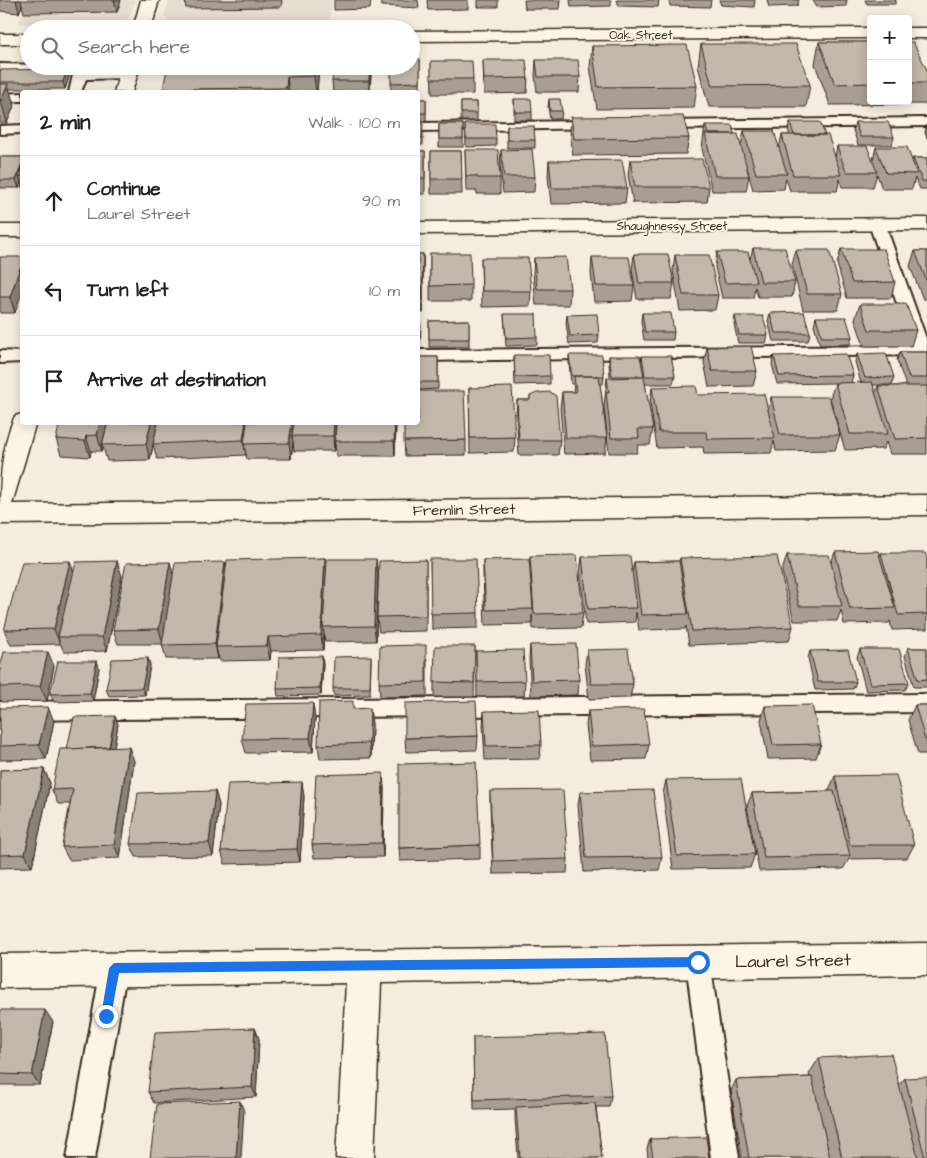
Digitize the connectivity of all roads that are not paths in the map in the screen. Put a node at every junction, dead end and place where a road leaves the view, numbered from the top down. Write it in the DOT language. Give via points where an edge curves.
graph roads {
  1 [pos="150,0"];
  2 [pos="144,20"];
  3 [pos="867,33"];
  4 [pos="912,33"];
  5 [pos="927,33"];
  6 [pos="420,36"];
  7 [pos="0,39"];
  8 [pos="20,39"];
  9 [pos="0,68"];
  10 [pos="45,75"];
  11 [pos="76,75"];
  12 [pos="128,75"];
  13 [pos="17,88"];
  14 [pos="75,90"];
  15 [pos="124,90"];
  16 [pos="927,122"];
  17 [pos="607,125"];
  18 [pos="647,125"];
  19 [pos="420,127"];
  20 [pos="0,130"];
  21 [pos="20,130"];
  22 [pos="877,224"];
  23 [pos="927,224"];
  24 [pos="420,228"];
  25 [pos="20,231"];
  26 [pos="0,232"];
  27 [pos="420,356"];
  28 [pos="0,357"];
  29 [pos="20,357"];
  30 [pos="23,425"];
  31 [pos="0,502"];
  32 [pos="927,505"];
  33 [pos="0,514"];
  34 [pos="927,703"];
  35 [pos="0,711"];
  36 [pos="927,959"];
  37 [pos="698,962"];
  38 [pos="364,965"];
  39 [pos="114,968"];
  40 [pos="0,971"];
  41 [pos="81,1158"];
  42 [pos="355,1158"];
  43 [pos="725,1158"];
  1 -- 2 [label="street"];
  3 -- 6 [label="street, Oak Street"];
  4 -- 5 [label="street"];
  7 -- 8 [label="street"];
  9 -- 13 [label="lane"];
  10 -- 13 [label="lane"];
  11 -- 14 [label="lane"];
  12 -- 15 [label="street"];
  16 -- 18 [label="lane"];
  17 -- 19 [label="lane"];
  20 -- 21 [label="lane"];
  22 -- 23 [label="street, Shaughnessy Street"];
  22 -- 24 [label="street, Shaughnessy Street"];
  22 -- 27 [label="lane" via="922,352"];
  25 -- 26 [label="street"];
  28 -- 29 [label="lane"];
  30 -- 31 [label="street"];
  32 -- 33 [label="street, Fremlin Street"];
  34 -- 35 [label="lane"];
  36 -- 37 [label="street, Laurel Street"];
  37 -- 38 [label="street, Laurel Street"];
  37 -- 43 [label="lane"];
  38 -- 39 [label="street, Laurel Street"];
  38 -- 42 [label="street"];
  39 -- 40 [label="street, Laurel Street"];
  39 -- 41 [label="lane"];
}
